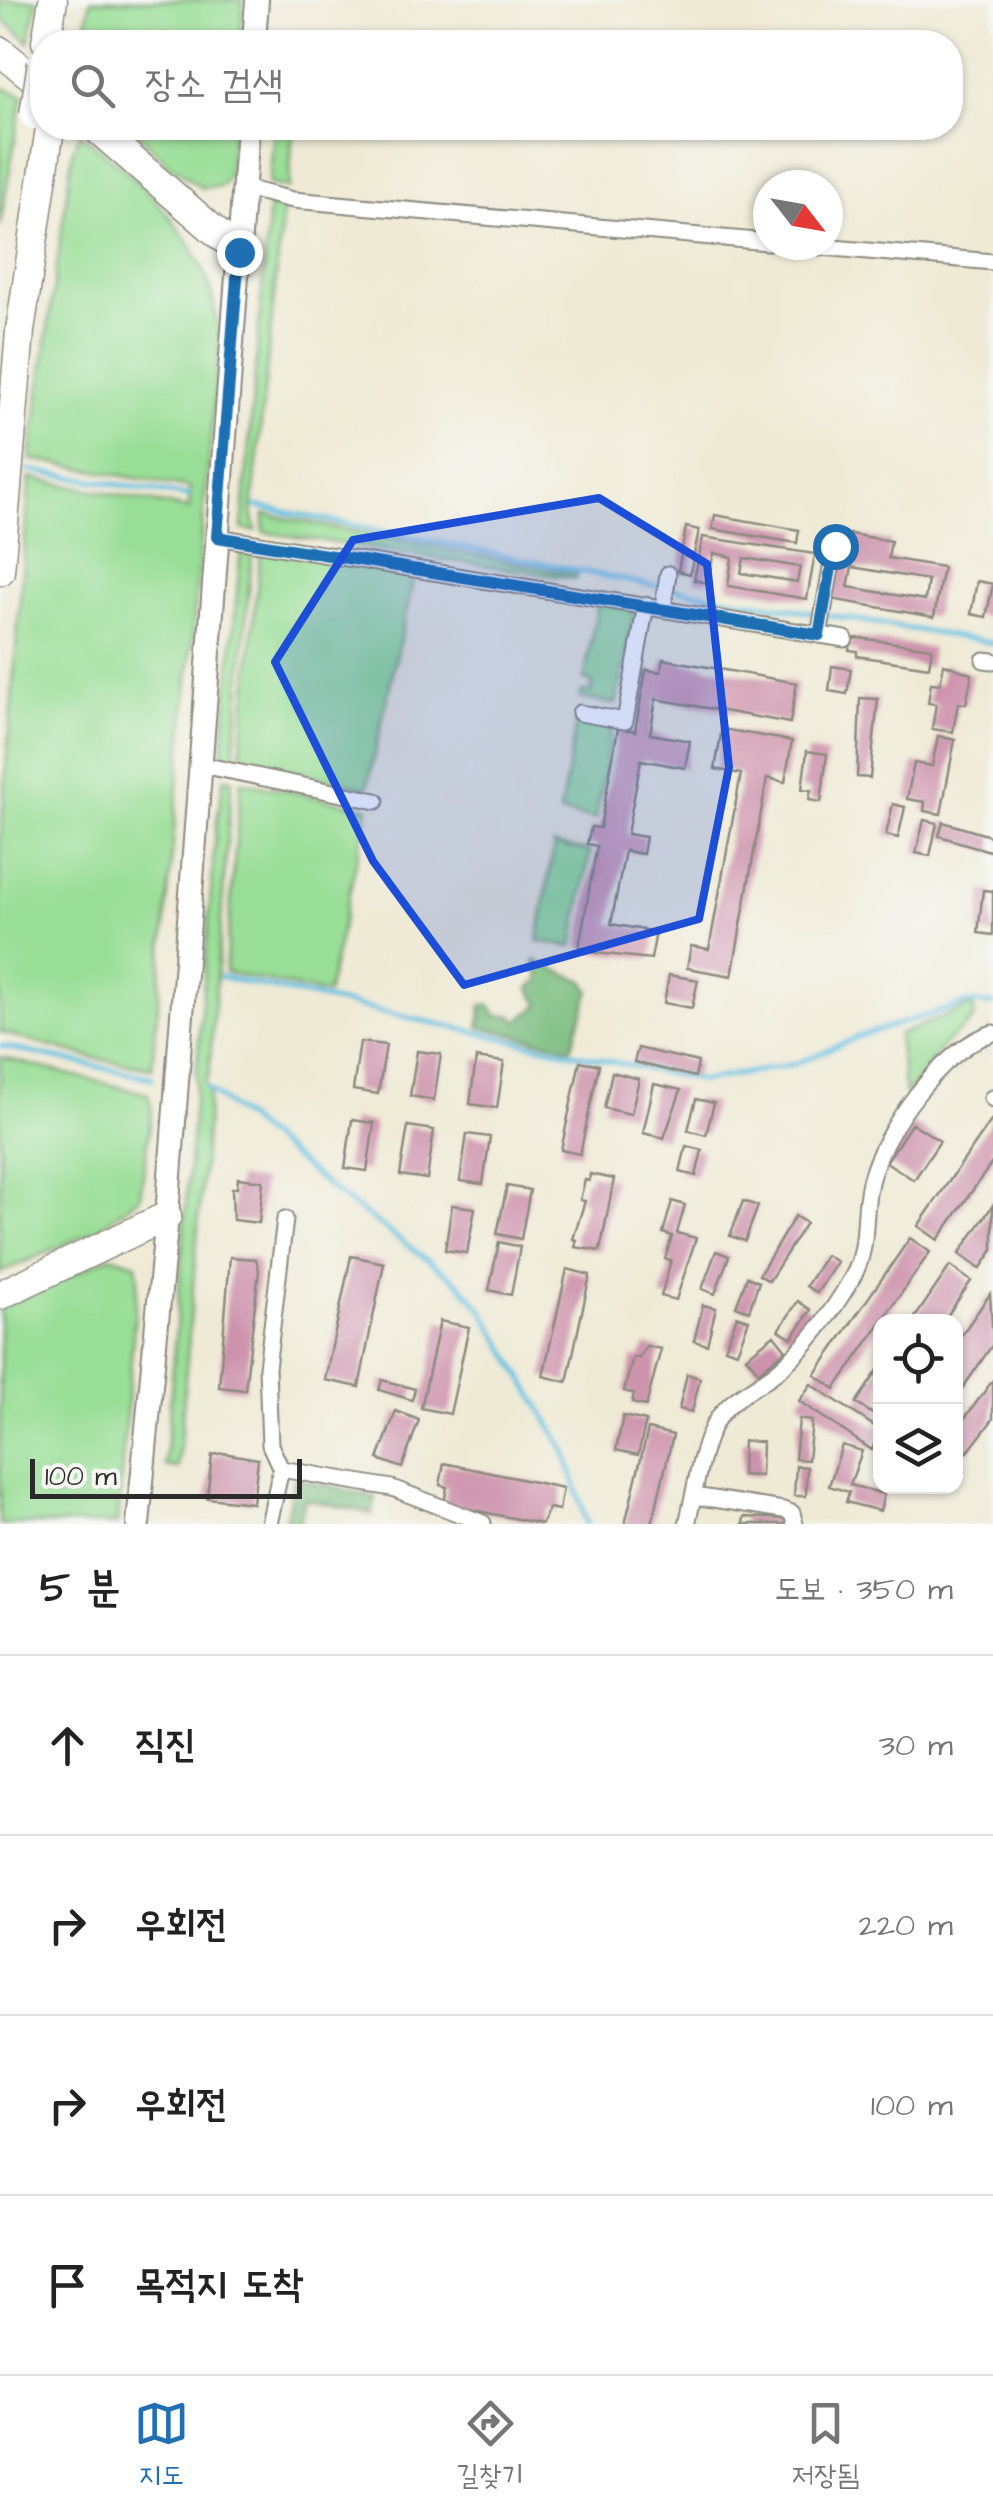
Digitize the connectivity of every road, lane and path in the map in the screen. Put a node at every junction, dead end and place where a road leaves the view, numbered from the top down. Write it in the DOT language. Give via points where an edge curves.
graph roads {
  1 [pos="54,0"];
  2 [pos="72,0"];
  3 [pos="257,0"];
  4 [pos="48,30"];
  5 [pos="66,30"];
  6 [pos="255,30"];
  7 [pos="0,51"];
  8 [pos="30,75"];
  9 [pos="39,140"];
  10 [pos="40,140"];
  11 [pos="110,140"];
  12 [pos="247,140"];
  13 [pos="244,188"];
  14 [pos="753,241"];
  15 [pos="843,249"];
  16 [pos="239,252"];
  17 [pos="993,262"];
  18 [pos="0,350"];
  19 [pos="217,537"];
  20 [pos="835,546"];
  21 [pos="0,571"];
  22 [pos="646,605"];
  23 [pos="820,629"];
  24 [pos="845,639"];
  25 [pos="580,712"];
  26 [pos="202,765"];
  27 [pos="376,801"];
  28 [pos="993,1033"];
  29 [pos="167,1216"];
  30 [pos="285,1219"];
  31 [pos="0,1295"];
  32 [pos="281,1469"];
  33 [pos="694,1496"];
  34 [pos="138,1524"];
  35 [pos="270,1524"];
  36 [pos="482,1524"];
  37 [pos="687,1524"];
  38 [pos="795,1524"];
  1 -- 4 [label="highway"];
  2 -- 5 [label="highway"];
  3 -- 6 [label="main road"];
  7 -- 8 [label="highway"];
  9 -- 18 [label="highway"];
  10 -- 21 [label="highway"];
  11 -- 16 [label="highway"];
  12 -- 13 [label="main road"];
  13 -- 14 [label="street" via="292,200"];
  13 -- 16 [label="main road"];
  15 -- 17 [label="street"];
  16 -- 19 [label="main road"];
  19 -- 22 [label="street"];
  19 -- 26 [label="main road"];
  20 -- 23 [label="street"];
  22 -- 23 [label="street" via="666,589"];
  22 -- 25 [label="street" via="625,721"];
  23 -- 24 [label="street"];
  26 -- 27 [label="street"];
  26 -- 29 [label="main road"];
  28 -- 33 [label="street" via="956,1052 886,1140 870,1180 866,1247 854,1276 807,1344 734,1400 715,1423"];
  29 -- 31 [label="highway"];
  29 -- 34 [label="main road"];
  30 -- 32 [label="street" via="267,1368 270,1444"];
  32 -- 35 [label="street"];
  32 -- 36 [label="street" via="392,1488"];
  33 -- 37 [label="street"];
  33 -- 38 [label="street" via="783,1510"];
}
